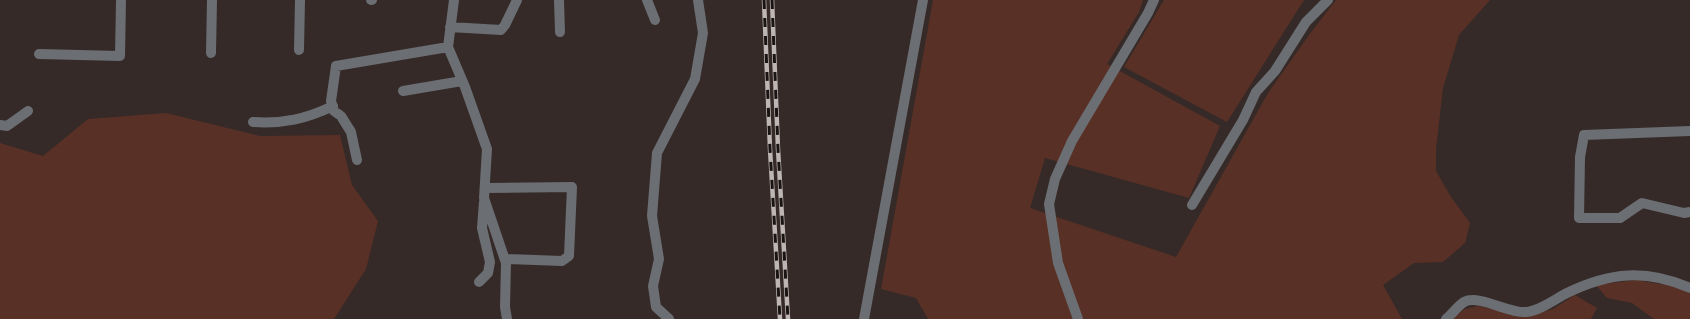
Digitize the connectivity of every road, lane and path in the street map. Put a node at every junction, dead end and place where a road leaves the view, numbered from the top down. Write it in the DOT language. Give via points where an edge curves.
graph roads {
  1 [pos="121,0"];
  2 [pos="212,0"];
  3 [pos="300,0"];
  4 [pos="454,0"];
  5 [pos="516,0"];
  6 [pos="558,0"];
  7 [pos="647,0"];
  8 [pos="698,0"];
  9 [pos="923,0"];
  10 [pos="1154,0"];
  11 [pos="1328,0"];
  12 [pos="655,20"];
  13 [pos="450,27"];
  14 [pos="560,32"];
  15 [pos="448,47"];
  16 [pos="299,50"];
  17 [pos="211,53"];
  18 [pos="39,54"];
  19 [pos="462,81"];
  20 [pos="403,91"];
  21 [pos="333,106"];
  22 [pos="28,111"];
  23 [pos="253,122"];
  24 [pos="0,125"];
  25 [pos="1690,131"];
  26 [pos="357,160"];
  27 [pos="484,193"];
  28 [pos="1192,205"];
  29 [pos="1690,212"];
  30 [pos="505,259"];
  31 [pos="479,282"];
  32 [pos="1690,288"];
  33 [pos="507,319"];
  34 [pos="670,319"];
  35 [pos="864,319"];
  36 [pos="1078,319"];
  37 [pos="1446,319"];
  1 -- 18 [label="street" via="120,56"];
  2 -- 17 [label="street"];
  3 -- 16 [label="street"];
  4 -- 13 [label="street"];
  5 -- 13 [label="street" via="501,30"];
  6 -- 14 [label="street"];
  7 -- 12 [label="street"];
  8 -- 34 [label="street" via="703,33 695,79 657,153 652,216 659,259 653,286 656,306"];
  9 -- 35 [label="street"];
  10 -- 36 [label="street" via="1072,141 1055,179 1049,204 1058,263"];
  11 -- 28 [label="street" via="1306,22 1275,71 1256,92 1243,120"];
  13 -- 15 [label="street"];
  15 -- 19 [label="street"];
  15 -- 21 [label="street" via="336,66"];
  19 -- 20 [label="street"];
  19 -- 27 [label="street" via="487,150"];
  21 -- 23 [label="street" via="312,116 274,123"];
  21 -- 26 [label="street" via="334,111 341,116 351,132"];
  22 -- 24 [label="street" via="7,126"];
  25 -- 29 [label="street" via="1584,135 1580,157 1579,218 1620,218 1642,203 1684,213"];
  27 -- 30 [label="street"];
  27 -- 30 [label="street" via="572,187 569,256 562,261"];
  27 -- 31 [label="street" via="482,228 490,262 488,273"];
  30 -- 33 [label="street"];
  32 -- 37 [label="street" via="1672,280 1641,275 1604,278 1525,312 1477,301 1464,302"];
}
